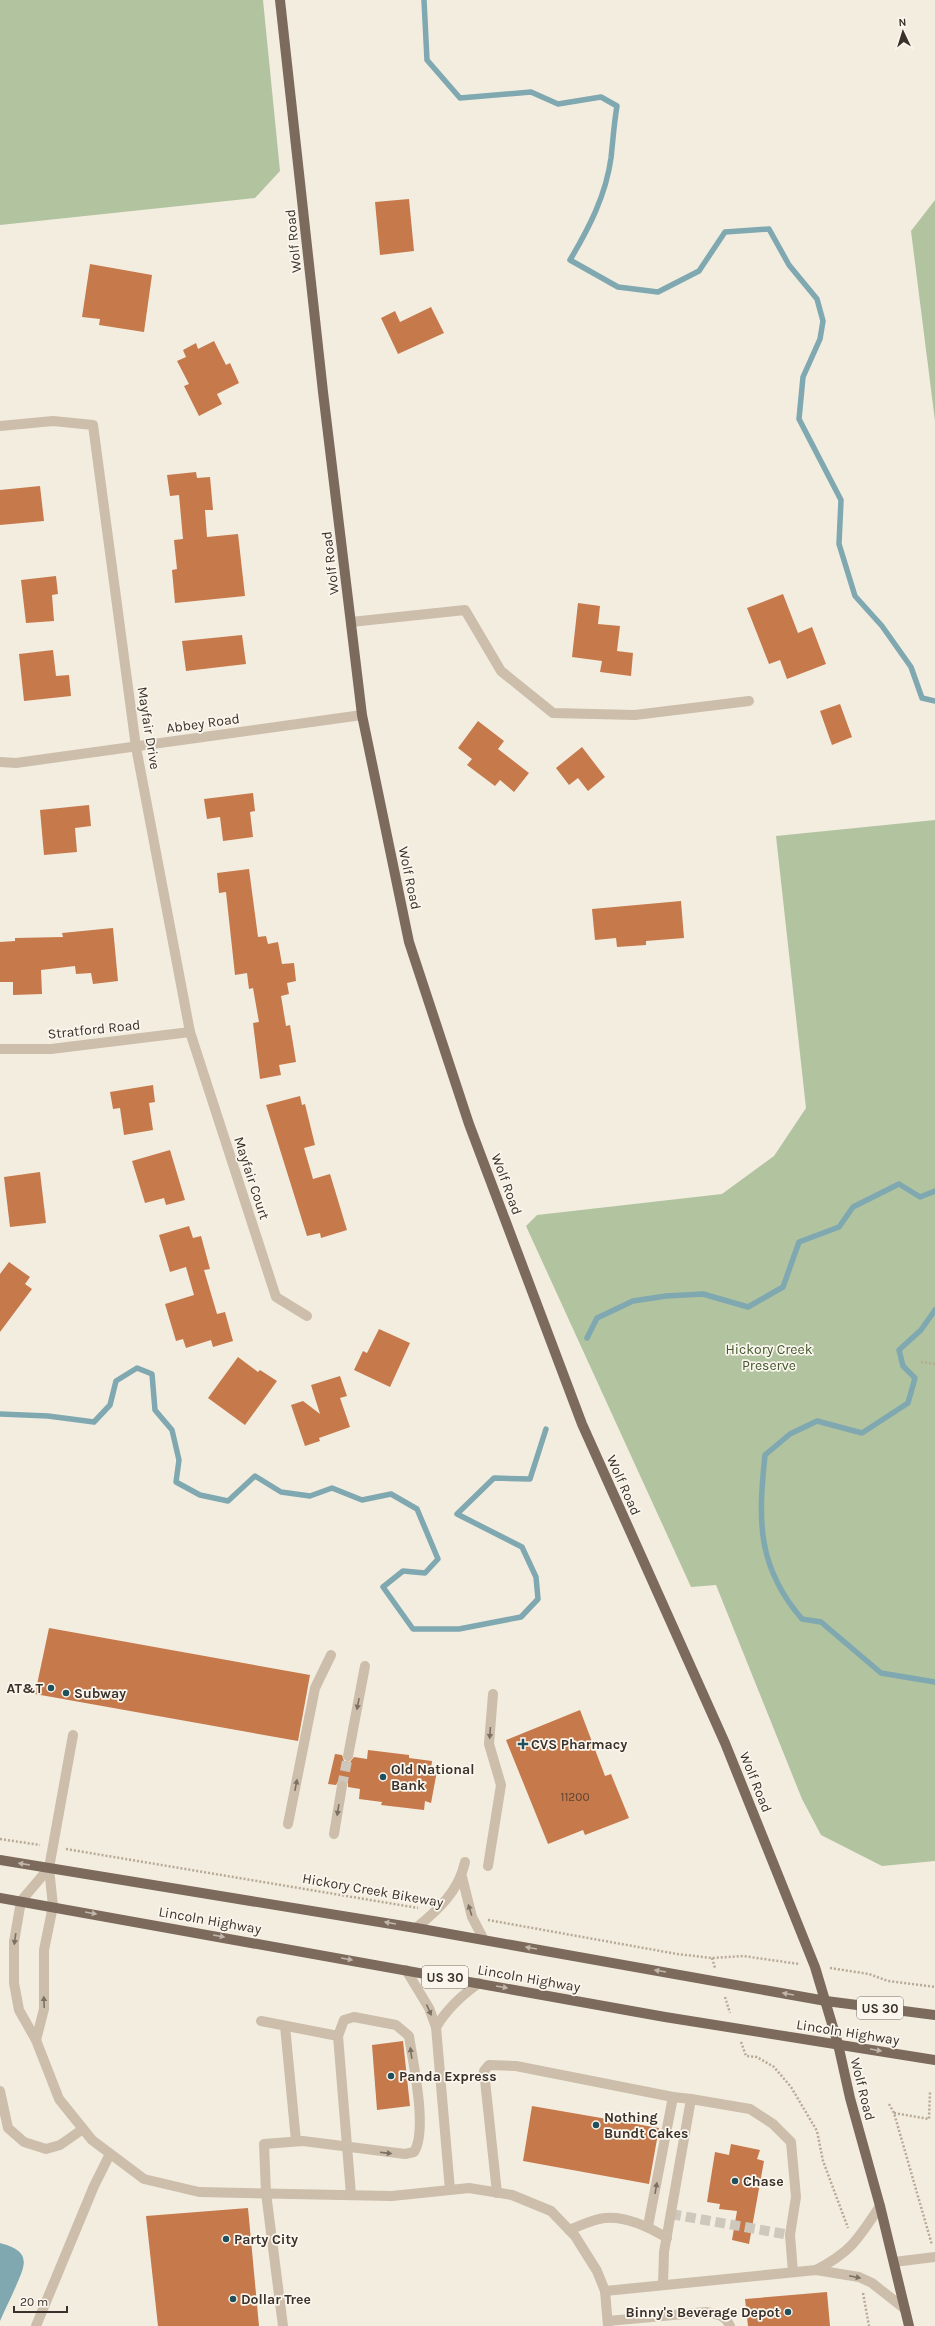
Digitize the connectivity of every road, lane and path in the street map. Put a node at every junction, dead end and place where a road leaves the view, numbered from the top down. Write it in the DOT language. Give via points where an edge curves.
graph roads {
  1 [pos="280,0"];
  2 [pos="0,426"];
  3 [pos="351,622"];
  4 [pos="749,701"];
  5 [pos="362,715"];
  6 [pos="136,747"];
  7 [pos="0,762"];
  8 [pos="190,1032"];
  9 [pos="0,1049"];
  10 [pos="307,1316"];
  11 [pos="922,1362"];
  12 [pos="935,1364"];
  13 [pos="331,1655"];
  14 [pos="365,1666"];
  15 [pos="493,1694"];
  16 [pos="73,1735"];
  17 [pos="348,1756"];
  18 [pos="342,1786"];
  19 [pos="288,1824"];
  20 [pos="334,1834"];
  21 [pos="0,1839"];
  22 [pos="52,1847"];
  23 [pos="0,1860"];
  24 [pos="465,1862"];
  25 [pos="488,1866"];
  26 [pos="48,1868"];
  27 [pos="462,1877"];
  28 [pos="0,1898"];
  29 [pos="21,1901"];
  30 [pos="53,1906"];
  31 [pos="436,1911"];
  32 [pos="472,1917"];
  33 [pos="416,1928"];
  34 [pos="484,1940"];
  35 [pos="743,1956"];
  36 [pos="712,1958"];
  37 [pos="406,1970"];
  38 [pos="869,1974"];
  39 [pos="719,1981"];
  40 [pos="479,1983"];
  41 [pos="935,1987"];
  42 [pos="826,2001"];
  43 [pos="935,2015"];
  44 [pos="261,2021"];
  45 [pos="285,2026"];
  46 [pos="436,2027"];
  47 [pos="736,2029"];
  48 [pos="338,2036"];
  49 [pos="36,2040"];
  50 [pos="838,2044"];
  51 [pos="935,2060"];
  52 [pos="0,2091"];
  53 [pos="930,2092"];
  54 [pos="673,2097"];
  55 [pos="691,2099"];
  56 [pos="889,2104"];
  57 [pos="894,2113"];
  58 [pos="4,2128"];
  59 [pos="83,2129"];
  60 [pos="296,2142"];
  61 [pos="348,2146"];
  62 [pos="110,2154"];
  63 [pos="450,2190"];
  64 [pos="266,2193"];
  65 [pos="497,2193"];
  66 [pos="351,2195"];
  67 [pos="880,2206"];
  68 [pos="648,2226"];
  69 [pos="569,2230"];
  70 [pos="667,2238"];
  71 [pos="854,2245"];
  72 [pos="934,2252"];
  73 [pos="894,2262"];
  74 [pos="816,2270"];
  75 [pos="793,2272"];
  76 [pos="860,2277"];
  77 [pos="663,2285"];
  78 [pos="605,2291"];
  79 [pos="904,2309"];
  80 [pos="608,2324"];
  81 [pos="36,2326"];
  82 [pos="283,2326"];
  83 [pos="730,2326"];
  84 [pos="869,2326"];
  85 [pos="909,2326"];
  1 -- 3 [label="main road, Wolf Road"];
  2 -- 6 [label="street, Mayfair Drive" via="53,421 93,425"];
  3 -- 4 [label="street" via="465,610 501,671 553,713 636,715"];
  3 -- 5 [label="main road, Wolf Road"];
  5 -- 6 [label="street, Abbey Road"];
  5 -- 42 [label="main road, Wolf Road" via="409,942 469,1124 582,1424 725,1743 816,1967"];
  6 -- 7 [label="street, Abbey Road" via="16,763"];
  6 -- 8 [label="street, Mayfair Drive"];
  8 -- 9 [label="street, Stratford Road" via="51,1049"];
  8 -- 10 [label="street, Mayfair Court" via="276,1297"];
  11 -- 12 [label="path"];
  19 -- 13 [label="street, one-way" via="315,1688"];
  14 -- 17 [label="street, one-way"];
  15 -- 25 [label="street, one-way" via="489,1744 501,1785"];
  16 -- 22 [label="street"];
  18 -- 20 [label="street, one-way"];
  21 -- 22 [label="path, Hickory Creek Bikeway"];
  22 -- 26 [label="street"];
  22 -- 31 [label="path, Hickory Creek Bikeway"];
  26 -- 23 [label="main road, Lincoln Highway / US 30, one-way"];
  24 -- 27 [label="street"];
  26 -- 29 [label="street"];
  26 -- 30 [label="street"];
  33 -- 26 [label="main road, Lincoln Highway / US 30, one-way"];
  27 -- 31 [label="street"];
  32 -- 27 [label="street, one-way"];
  28 -- 29 [label="main road, Lincoln Highway / US 30"];
  29 -- 30 [label="main road, Lincoln Highway / US 30"];
  29 -- 49 [label="street, one-way" via="14,1942 14,1983 19,2010"];
  30 -- 37 [label="main road, Lincoln Highway / US 30, one-way"];
  49 -- 30 [label="street, one-way" via="44,2009 44,1950"];
  31 -- 33 [label="street"];
  32 -- 34 [label="street"];
  32 -- 36 [label="path"];
  33 -- 34 [label="main road, Lincoln Highway / US 30"];
  39 -- 34 [label="main road, Lincoln Highway / US 30, one-way"];
  35 -- 36 [label="path"];
  36 -- 39 [label="path"];
  37 -- 40 [label="main road, Lincoln Highway / US 30"];
  37 -- 46 [label="street, one-way" via="426,2002"];
  38 -- 41 [label="path" via="888,1981"];
  42 -- 39 [label="main road, Lincoln Highway / US 30, one-way"];
  39 -- 47 [label="path"];
  40 -- 46 [label="street" via="448,2009"];
  40 -- 47 [label="main road, Lincoln Highway / US 30, one-way"];
  42 -- 43 [label="main road, Lincoln Highway / US 30"];
  42 -- 50 [label="main road, Wolf Road"];
  44 -- 45 [label="street"];
  45 -- 48 [label="street"];
  45 -- 60 [label="street"];
  46 -- 63 [label="street"];
  47 -- 50 [label="main road, Lincoln Highway / US 30"];
  47 -- 71 [label="path" via="746,2056 757,2057 783,2076 817,2131 823,2161"];
  48 -- 61 [label="street"];
  61 -- 48 [label="street, one-way" via="391,2154 414,2152 420,2137 419,2110 409,2036 403,2028 349,2017 344,2020"];
  49 -- 59 [label="street" via="59,2099"];
  50 -- 51 [label="main road, Lincoln Highway / US 30, one-way"];
  50 -- 67 [label="main road, Wolf Road"];
  52 -- 58 [label="street"];
  53 -- 57 [label="path" via="929,2118"];
  54 -- 55 [label="street"];
  54 -- 65 [label="street" via="516,2066 489,2065 484,2071"];
  68 -- 54 [label="street, one-way"];
  55 -- 70 [label="street"];
  55 -- 75 [label="street" via="750,2109 773,2124 791,2142 796,2197 790,2235"];
  56 -- 57 [label="path"];
  57 -- 72 [label="path"];
  58 -- 59 [label="street" via="24,2142 46,2149 60,2145"];
  59 -- 62 [label="street"];
  60 -- 61 [label="street"];
  60 -- 64 [label="street" via="264,2144"];
  61 -- 66 [label="street"];
  62 -- 64 [label="street" via="144,2179 199,2192"];
  62 -- 81 [label="street" via="94,2186"];
  63 -- 65 [label="street" via="469,2188"];
  63 -- 66 [label="street" via="392,2196"];
  64 -- 66 [label="street"];
  64 -- 82 [label="street"];
  65 -- 69 [label="street" via="512,2195 551,2211"];
  67 -- 71 [label="street"];
  67 -- 73 [label="main road, Wolf Road"];
  68 -- 69 [label="street" via="618,2218 604,2218"];
  68 -- 70 [label="street"];
  69 -- 78 [label="street" via="597,2271"];
  70 -- 77 [label="street"];
  71 -- 74 [label="street" via="843,2255"];
  72 -- 73 [label="street"];
  73 -- 79 [label="main road, Wolf Road"];
  74 -- 75 [label="street"];
  74 -- 76 [label="street, one-way"];
  75 -- 77 [label="street"];
  76 -- 79 [label="street" via="872,2283"];
  76 -- 84 [label="path"];
  77 -- 78 [label="street"];
  78 -- 80 [label="street"];
  79 -- 85 [label="main road, Wolf Road"];
  80 -- 83 [label="street" via="706,2312 718,2314 727,2320"];
}
